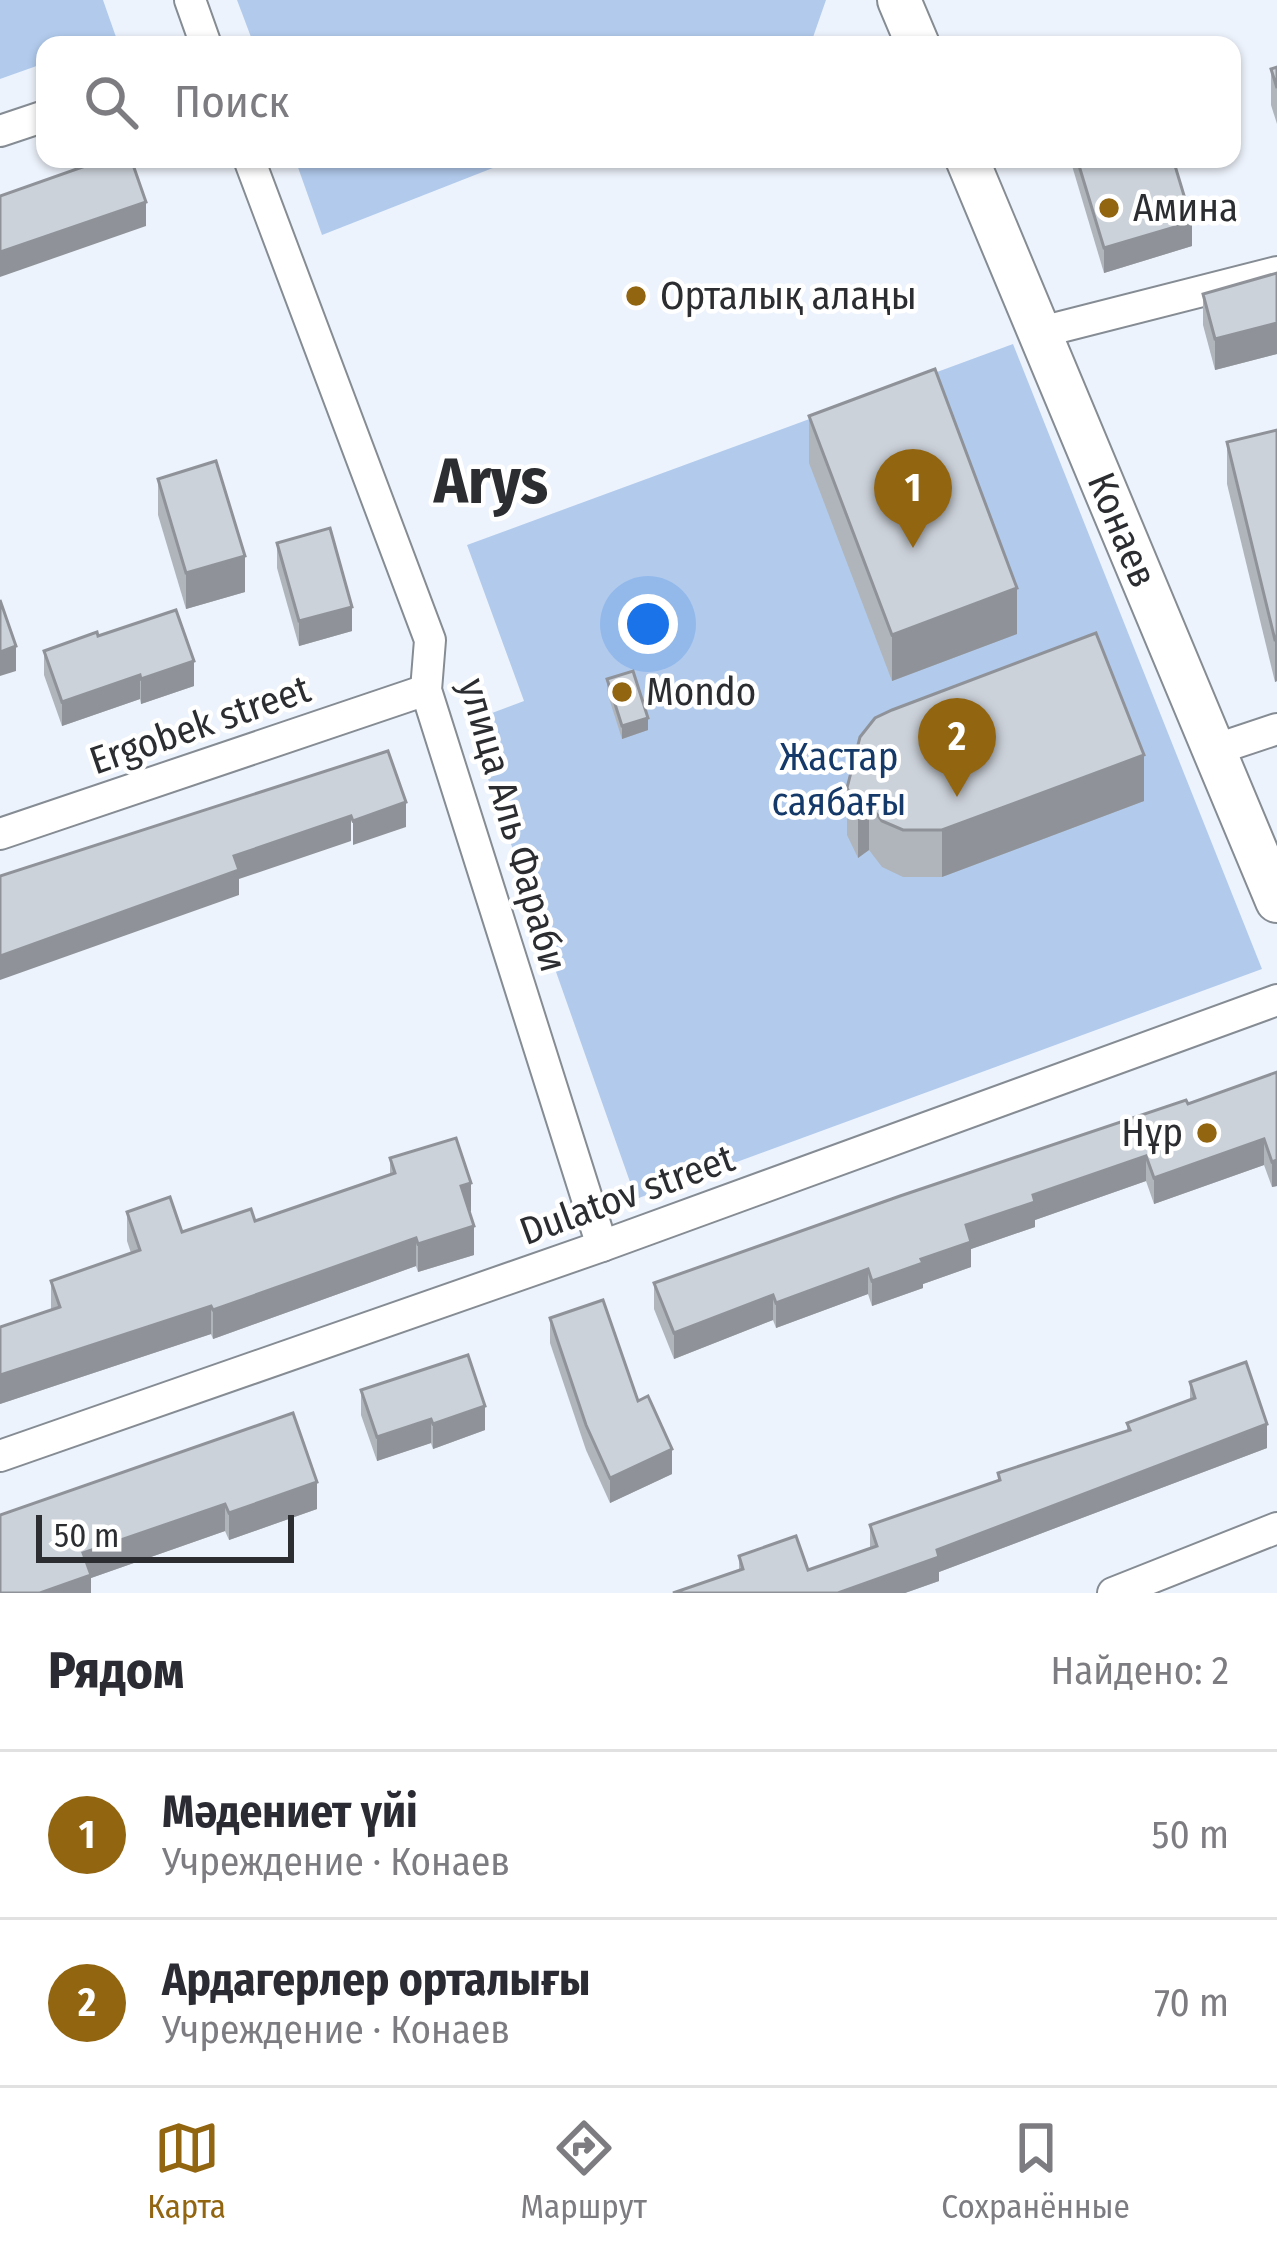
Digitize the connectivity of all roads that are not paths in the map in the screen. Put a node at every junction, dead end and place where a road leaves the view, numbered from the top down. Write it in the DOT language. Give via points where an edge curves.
graph roads {
  1 [pos="190,0"];
  2 [pos="899,0"];
  3 [pos="203,36"];
  4 [pos="914,36"];
  5 [pos="36,119"];
  6 [pos="0,131"];
  7 [pos="252,168"];
  8 [pos="971,168"];
  9 [pos="1277,272"];
  10 [pos="1041,332"];
  11 [pos="426,690"];
  12 [pos="1277,729"];
  13 [pos="1211,751"];
  14 [pos="0,834"];
  15 [pos="1277,901"];
  16 [pos="1277,1000"];
  17 [pos="602,1246"];
  18 [pos="0,1456"];
  19 [pos="1277,1528"];
  20 [pos="1113,1593"];
  1 -- 3 [label="street"];
  2 -- 4 [label="main road"];
  5 -- 6 [label="street"];
  7 -- 11 [label="street, улица Аль Фараби" via="430,640"];
  8 -- 10 [label="main road, Конаев"];
  9 -- 10 [label="street"];
  10 -- 13 [label="main road, Конаев"];
  11 -- 14 [label="street, Ergobek street"];
  11 -- 17 [label="street, улица Аль Фараби"];
  12 -- 13 [label="street"];
  13 -- 15 [label="main road, Конаев"];
  16 -- 17 [label="street, Dulatov street"];
  17 -- 18 [label="street, Dulatov street"];
  19 -- 20 [label="street"];
}
